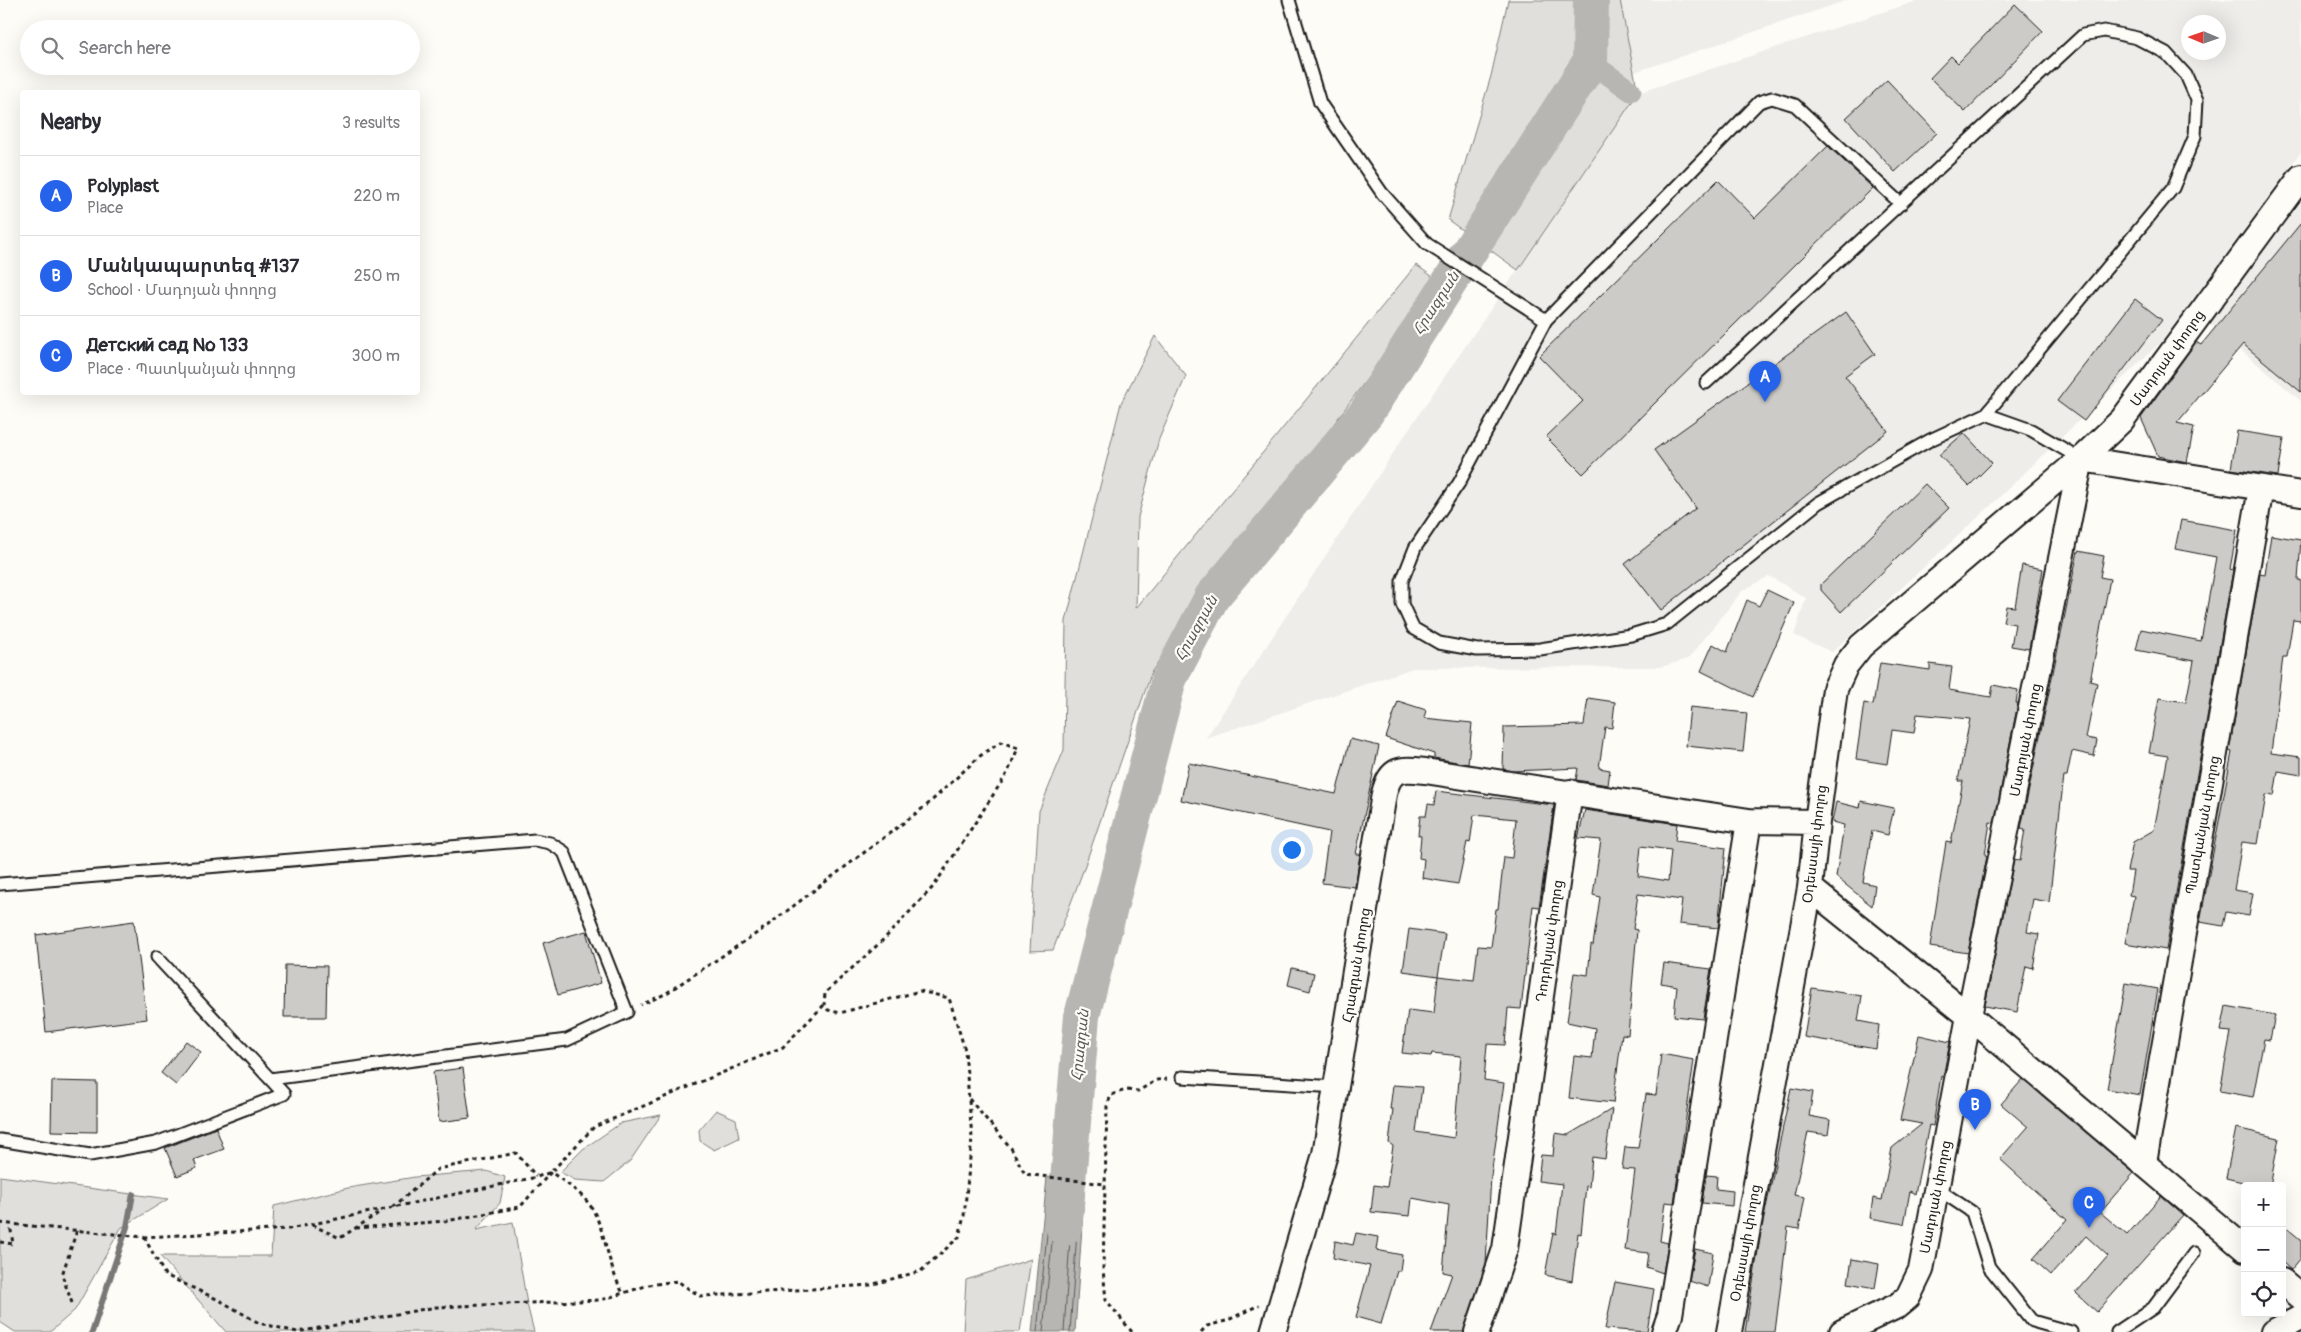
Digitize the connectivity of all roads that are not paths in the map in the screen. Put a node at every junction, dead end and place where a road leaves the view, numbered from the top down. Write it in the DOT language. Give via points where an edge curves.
graph roads {
  1 [pos="1289,0"];
  2 [pos="2301,177"];
  3 [pos="1901,204"];
  4 [pos="1546,320"];
  5 [pos="1706,383"];
  6 [pos="1986,414"];
  7 [pos="2082,459"];
  8 [pos="2261,488"];
  9 [pos="2301,494"];
  10 [pos="1570,792"];
  11 [pos="1749,821"];
  12 [pos="1816,822"];
  13 [pos="0,884"];
  14 [pos="1810,888"];
  15 [pos="157,957"];
  16 [pos="1969,1016"];
  17 [pos="1182,1077"];
  18 [pos="270,1079"];
  19 [pos="1336,1087"];
  20 [pos="0,1140"];
  21 [pos="2144,1163"];
  22 [pos="1936,1188"];
  23 [pos="2241,1246"];
  24 [pos="2194,1253"];
  25 [pos="2286,1284"];
  26 [pos="2301,1297"];
  27 [pos="2301,1317"];
  28 [pos="1273,1332"];
  29 [pos="1477,1332"];
  30 [pos="1664,1332"];
  31 [pos="1729,1332"];
  32 [pos="1842,1332"];
  33 [pos="2071,1332"];
  34 [pos="2117,1332"];
  35 [pos="2273,1332"];
  1 -- 4 [label="lane" via="1320,103 1382,194 1427,244"];
  2 -- 7 [label="street, Մադոյան փողոց" via="2122,420"];
  3 -- 4 [label="lane" via="1794,105 1772,98 1758,102"];
  3 -- 5 [label="lane"];
  3 -- 6 [label="lane" via="2083,35 2104,31 2137,38 2166,53 2186,74 2197,100 2194,136 2173,188"];
  4 -- 6 [label="lane" via="1460,483 1415,548 1402,581 1402,604 1413,628 1439,643 1477,650 1540,649 1630,635 1667,624 1818,503 1930,440"];
  6 -- 7 [label="lane" via="2031,430"];
  7 -- 8 [label="street"];
  7 -- 12 [label="street, Օդեսսայի փողոց" via="1861,646 1846,665 1836,689"];
  7 -- 16 [label="street, Մադոյան փողոց"];
  8 -- 9 [label="street"];
  8 -- 21 [label="street, Պատկանյան փողոց"];
  10 -- 11 [label="street"];
  10 -- 19 [label="street, Հրազդան փողոց" via="1412,770 1395,772 1387,781"];
  10 -- 29 [label="street, Դոդոխյան փողոց" via="1505,1250"];
  11 -- 12 [label="street"];
  11 -- 30 [label="street" via="1670,1316"];
  12 -- 14 [label="street, Օդեսսայի փողոց"];
  13 -- 18 [label="lane" via="535,840 550,843 564,852 626,1012 566,1040"];
  14 -- 16 [label="street"];
  14 -- 31 [label="street, Օդեսսայի փողոց"];
  15 -- 18 [label="lane"];
  16 -- 21 [label="street"];
  16 -- 22 [label="street, Մադոյան փողոց"];
  17 -- 19 [label="lane"];
  18 -- 20 [label="lane" via="284,1094 156,1143 90,1155"];
  19 -- 28 [label="street, Հրազդան փողոց" via="1325,1154"];
  21 -- 23 [label="street"];
  22 -- 32 [label="street, Մադոյան փողոց" via="1921,1270 1908,1297 1897,1306"];
  22 -- 33 [label="lane" via="1972,1212 1989,1267 2032,1321"];
  24 -- 34 [label="lane" via="2153,1308"];
  25 -- 26 [label="street"];
  27 -- 35 [label="street"];
}
